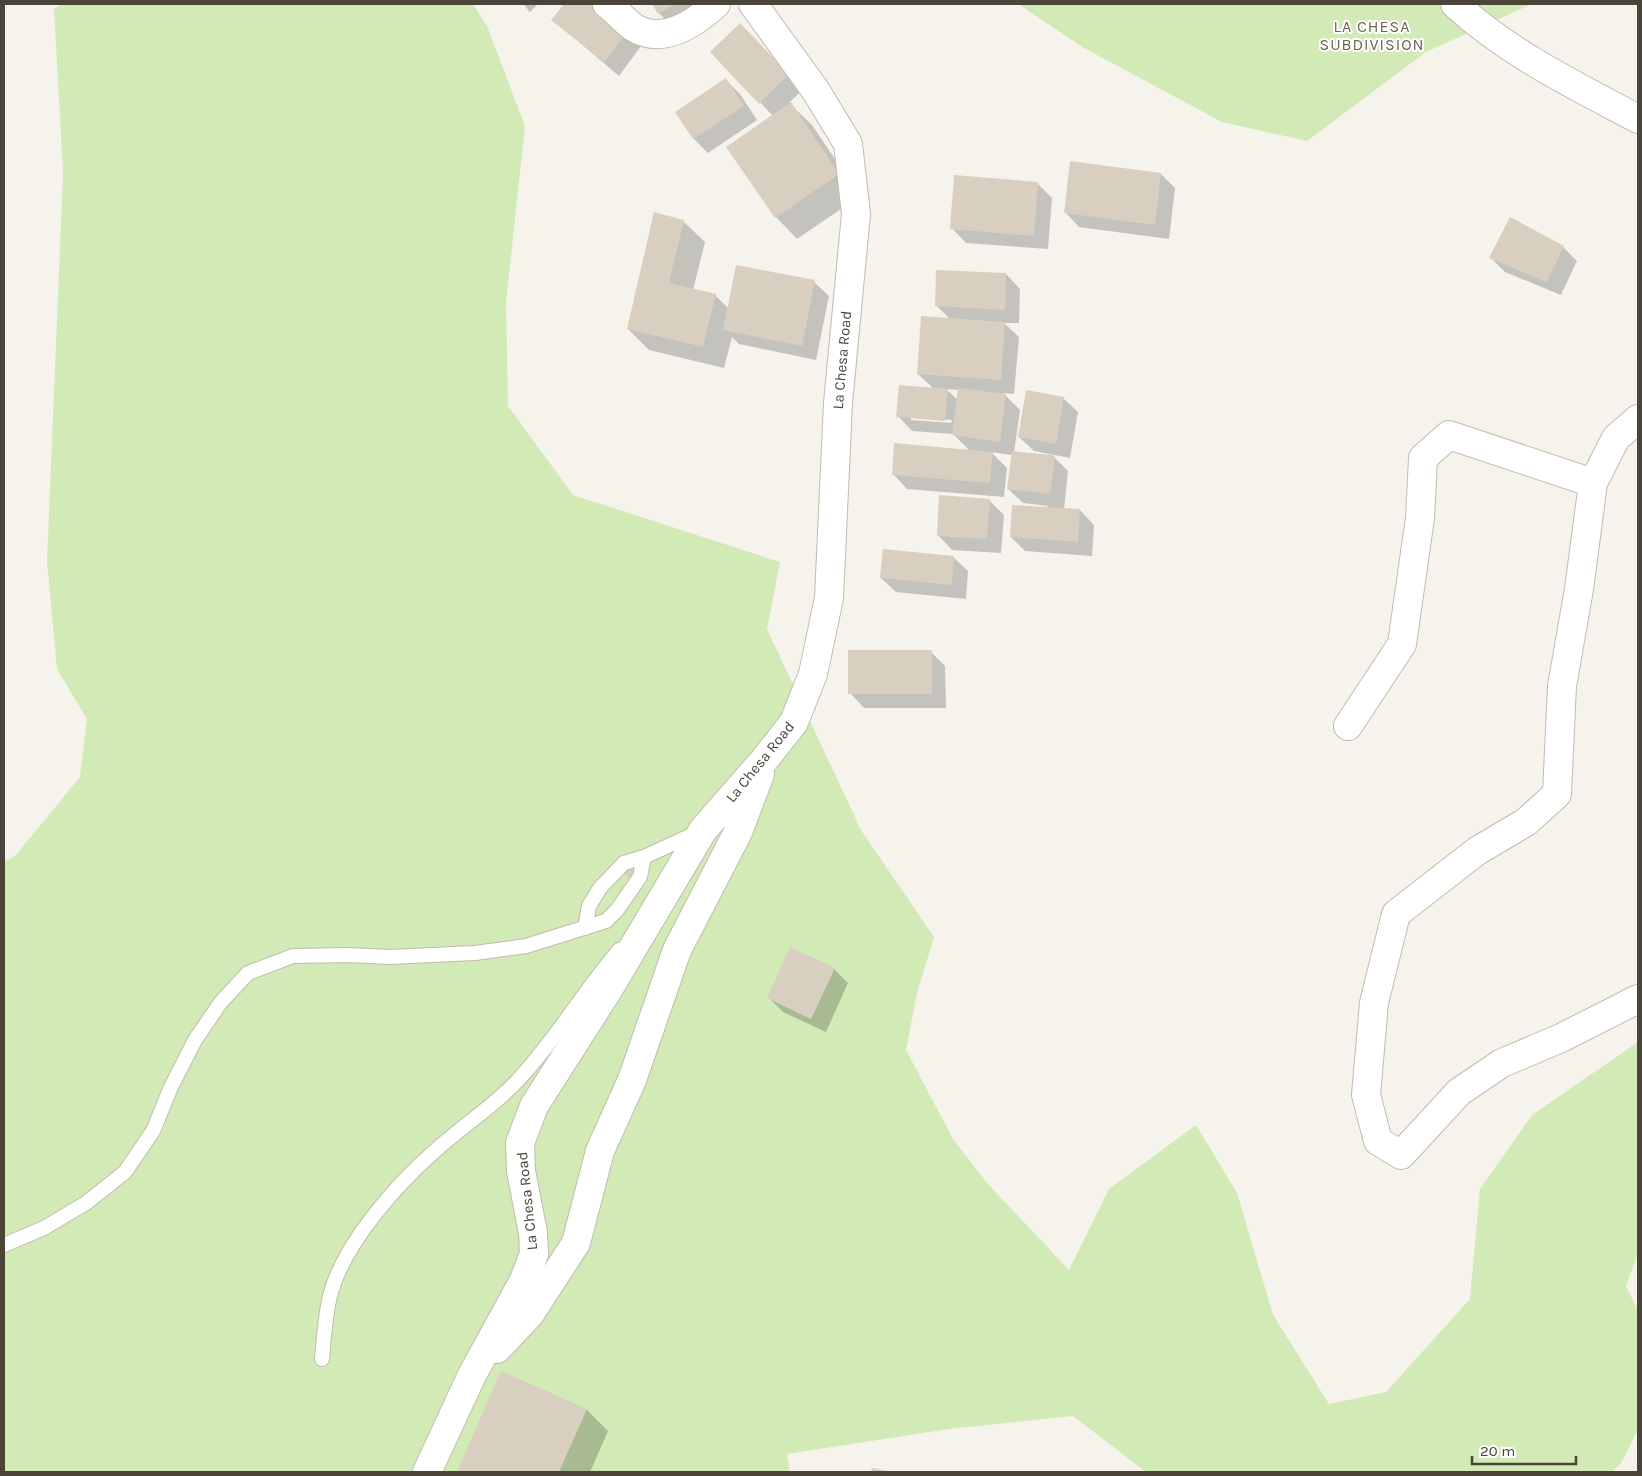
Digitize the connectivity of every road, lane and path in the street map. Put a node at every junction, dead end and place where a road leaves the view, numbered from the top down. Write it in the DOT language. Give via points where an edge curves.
graph roads {
  1 [pos="607,4"];
  2 [pos="716,4"];
  3 [pos="753,4"];
  4 [pos="1455,4"];
  5 [pos="1638,119"];
  6 [pos="1638,419"];
  7 [pos="1593,483"];
  8 [pos="1348,726"];
  9 [pos="765,759"];
  10 [pos="703,830"];
  11 [pos="644,858"];
  12 [pos="670,889"];
  13 [pos="585,928"];
  14 [pos="1638,999"];
  15 [pos="4,1245"];
  16 [pos="322,1359"];
  17 [pos="472,1375"];
  18 [pos="427,1472"];
  1 -- 2 [label="street" via="635,28 658,34 677,31 696,21"];
  3 -- 9 [label="street, La Chesa Road" via="816,91 848,144 856,214 838,403 829,598 813,674 794,722"];
  4 -- 5 [label="street" via="1474,22 1553,74"];
  6 -- 7 [label="street" via="1616,438"];
  7 -- 8 [label="street" via="1449,435 1423,458 1420,518 1402,644"];
  7 -- 14 [label="street" via="1562,686 1557,794 1526,822 1477,851 1396,914 1374,1003 1366,1095 1378,1141 1401,1155 1459,1092 1502,1063 1561,1038"];
  9 -- 10 [label="street, La Chesa Road"];
  9 -- 17 [label="street" via="738,832 677,950 632,1080 600,1151 576,1243 530,1314"];
  10 -- 11 [label="lane"];
  10 -- 12 [label="street, La Chesa Road"];
  11 -- 13 [label="lane" via="640,877 617,910 606,921"];
  11 -- 13 [label="lane" via="624,863 600,888 589,906"];
  12 -- 16 [label="lane" via="590,985 516,1082 435,1151 383,1204 351,1249 331,1294"];
  12 -- 17 [label="street, La Chesa Road" via="534,1106 520,1143 521,1171 534,1254 524,1280"];
  13 -- 15 [label="lane" via="526,946 475,954 292,956 248,973 221,1002 195,1040 153,1131 125,1172 44,1228"];
  17 -- 18 [label="street, La Chesa Road"];
}
